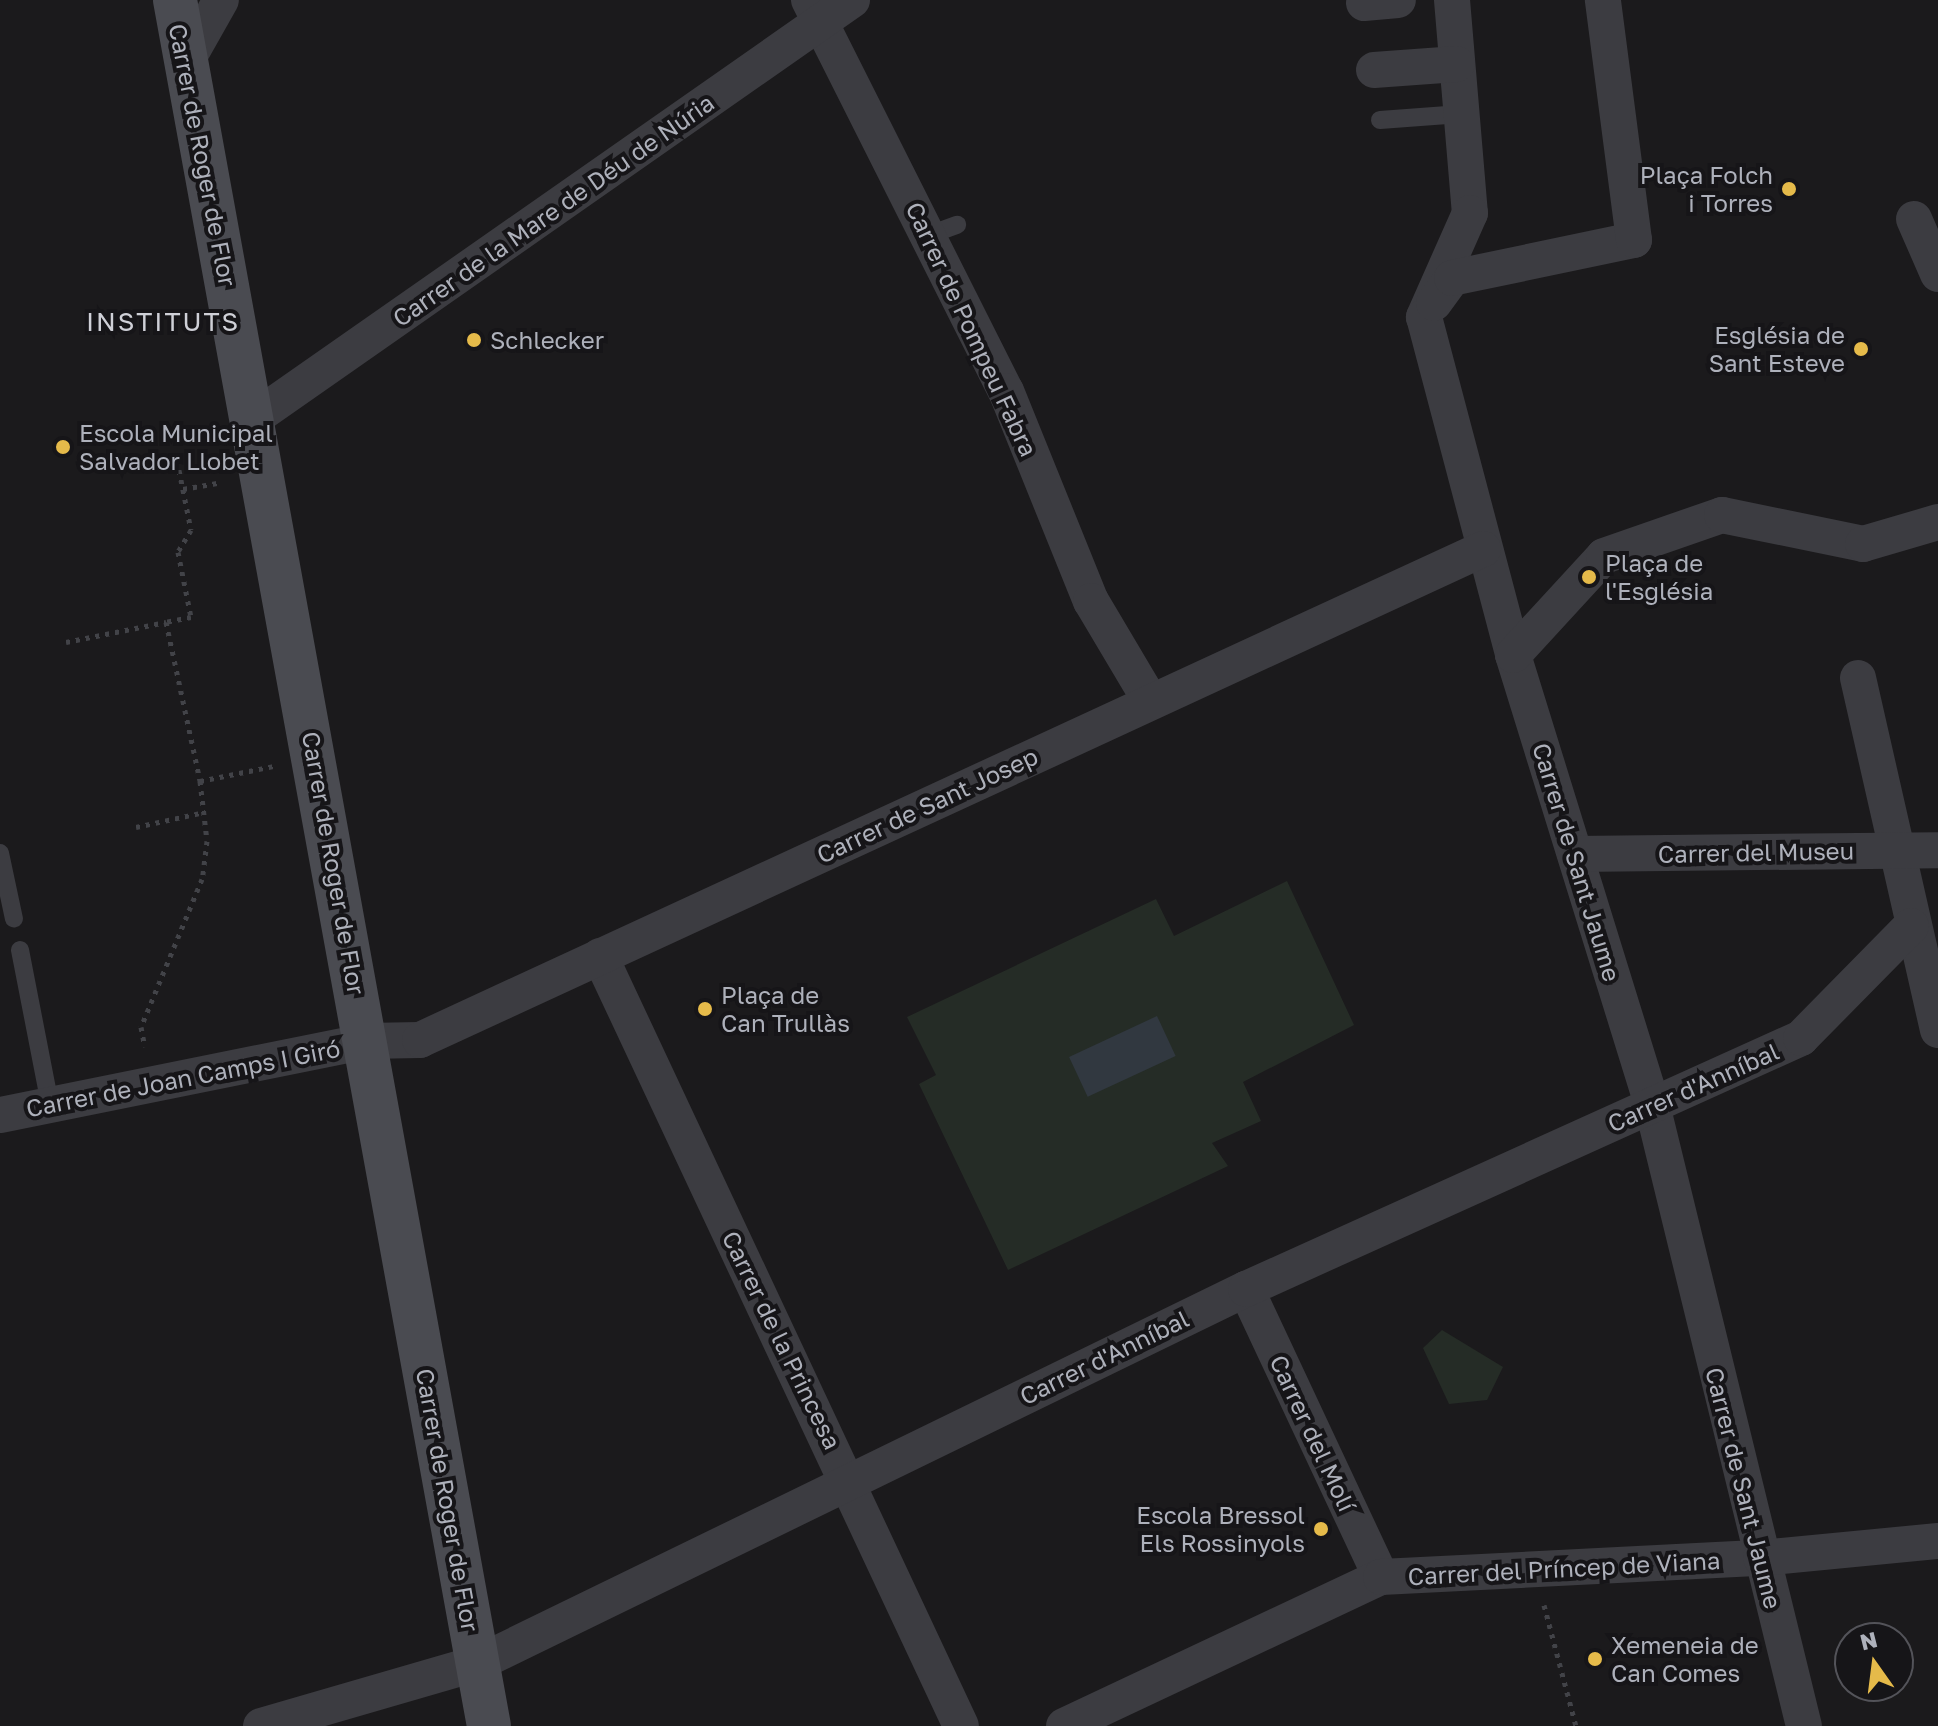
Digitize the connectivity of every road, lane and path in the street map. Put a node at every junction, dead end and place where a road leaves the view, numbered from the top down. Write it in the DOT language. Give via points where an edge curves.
graph roads {
  1 [pos="175,0"];
  2 [pos="221,0"];
  3 [pos="852,0"];
  4 [pos="1452,0"];
  5 [pos="1603,0"];
  6 [pos="816,10"];
  7 [pos="186,62"];
  8 [pos="1457,64"];
  9 [pos="1374,70"];
  10 [pos="1461,114"];
  11 [pos="1380,120"];
  12 [pos="1914,219"];
  13 [pos="1938,274"];
  14 [pos="1424,317"];
  15 [pos="253,419"];
  16 [pos="138,467"];
  17 [pos="1938,522"];
  18 [pos="1483,549"];
  19 [pos="166,622"];
  20 [pos="66,642"];
  21 [pos="1513,655"];
  22 [pos="1858,678"];
  23 [pos="1151,702"];
  24 [pos="315,758"];
  25 [pos="200,781"];
  26 [pos="205,812"];
  27 [pos="136,827"];
  28 [pos="1938,850"];
  29 [pos="1892,851"];
  30 [pos="0,853"];
  31 [pos="1575,854"];
  32 [pos="14,919"];
  33 [pos="1911,926"];
  34 [pos="20,950"];
  35 [pos="600,956"];
  36 [pos="1938,1030"];
  37 [pos="366,1041"];
  38 [pos="152,1084"];
  39 [pos="50,1105"];
  40 [pos="1652,1105"];
  41 [pos="0,1115"];
  42 [pos="1246,1289"];
  43 [pos="849,1479"];
  44 [pos="1938,1541"];
  45 [pos="1761,1558"];
  46 [pos="1538,1569"];
  47 [pos="1381,1577"];
  48 [pos="478,1663"];
  49 [pos="261,1726"];
  50 [pos="489,1726"];
  51 [pos="961,1726"];
  52 [pos="1064,1726"];
  53 [pos="1576,1726"];
  54 [pos="1804,1726"];
  1 -- 7 [label="street, Carrer de Roger de Flor"];
  2 -- 7 [label="street"];
  3 -- 6 [label="street, Carrer de la Mare de Déu de Núria"];
  4 -- 8 [label="street"];
  5 -- 14 [label="street" via="1634,240 1452,278"];
  6 -- 15 [label="street, Carrer de la Mare de Déu de Núria"];
  6 -- 23 [label="street, Carrer de Pompeu Fabra" via="943,230 1091,601"];
  7 -- 15 [label="street, Carrer de Roger de Flor"];
  8 -- 9 [label="street"];
  8 -- 10 [label="street"];
  10 -- 11 [label="lane"];
  10 -- 14 [label="street" via="1470,213"];
  12 -- 13 [label="street"];
  14 -- 18 [label="street, Carrer de Sant Jaume"];
  15 -- 24 [label="street, Carrer de Roger de Flor"];
  16 -- 19 [label="path" via="177,460 191,530 178,552 191,617"];
  17 -- 21 [label="street" via="1863,544 1722,515 1604,556"];
  18 -- 21 [label="street, Carrer de Sant Jaume"];
  18 -- 23 [label="street, Carrer de Sant Josep"];
  19 -- 20 [label="path"];
  19 -- 25 [label="path"];
  21 -- 31 [label="street, Carrer de Sant Jaume"];
  22 -- 29 [label="street"];
  23 -- 35 [label="street, Carrer de Sant Josep"];
  24 -- 25 [label="path"];
  24 -- 37 [label="street, Carrer de Roger de Flor"];
  25 -- 26 [label="path"];
  26 -- 27 [label="path"];
  26 -- 38 [label="path" via="202,879 141,1027"];
  28 -- 29 [label="street, Carrer del Museu"];
  29 -- 31 [label="street, Carrer del Museu"];
  29 -- 33 [label="street"];
  30 -- 32 [label="lane"];
  31 -- 40 [label="street, Carrer de Sant Jaume"];
  33 -- 36 [label="street"];
  33 -- 40 [label="street, Carrer d'Anníbal" via="1801,1038"];
  34 -- 39 [label="lane"];
  35 -- 37 [label="street, Carrer de Sant Josep" via="420,1040"];
  35 -- 43 [label="street, Carrer de la Princesa"];
  37 -- 38 [label="street, Carrer de Joan Camps I Giró"];
  37 -- 48 [label="street, Carrer de Roger de Flor"];
  38 -- 39 [label="street, Carrer de Joan Camps I Giró"];
  39 -- 41 [label="street, Carrer de Joan Camps I Giró"];
  40 -- 42 [label="street, Carrer d'Anníbal"];
  40 -- 45 [label="street, Carrer de Sant Jaume"];
  42 -- 43 [label="street, Carrer d'Anníbal"];
  42 -- 47 [label="street, Carrer del Molí"];
  43 -- 48 [label="street, Carrer d'Anníbal"];
  43 -- 51 [label="street, Carrer de la Princesa"];
  44 -- 45 [label="street, Carrer del Príncep de Viana"];
  45 -- 46 [label="street, Carrer del Príncep de Viana"];
  45 -- 54 [label="street, Carrer de Sant Jaume"];
  46 -- 47 [label="street, Carrer del Príncep de Viana"];
  46 -- 53 [label="path"];
  47 -- 52 [label="street"];
  48 -- 49 [label="street, Carrer d'Anníbal"];
  48 -- 50 [label="street, Carrer de Roger de Flor"];
}
